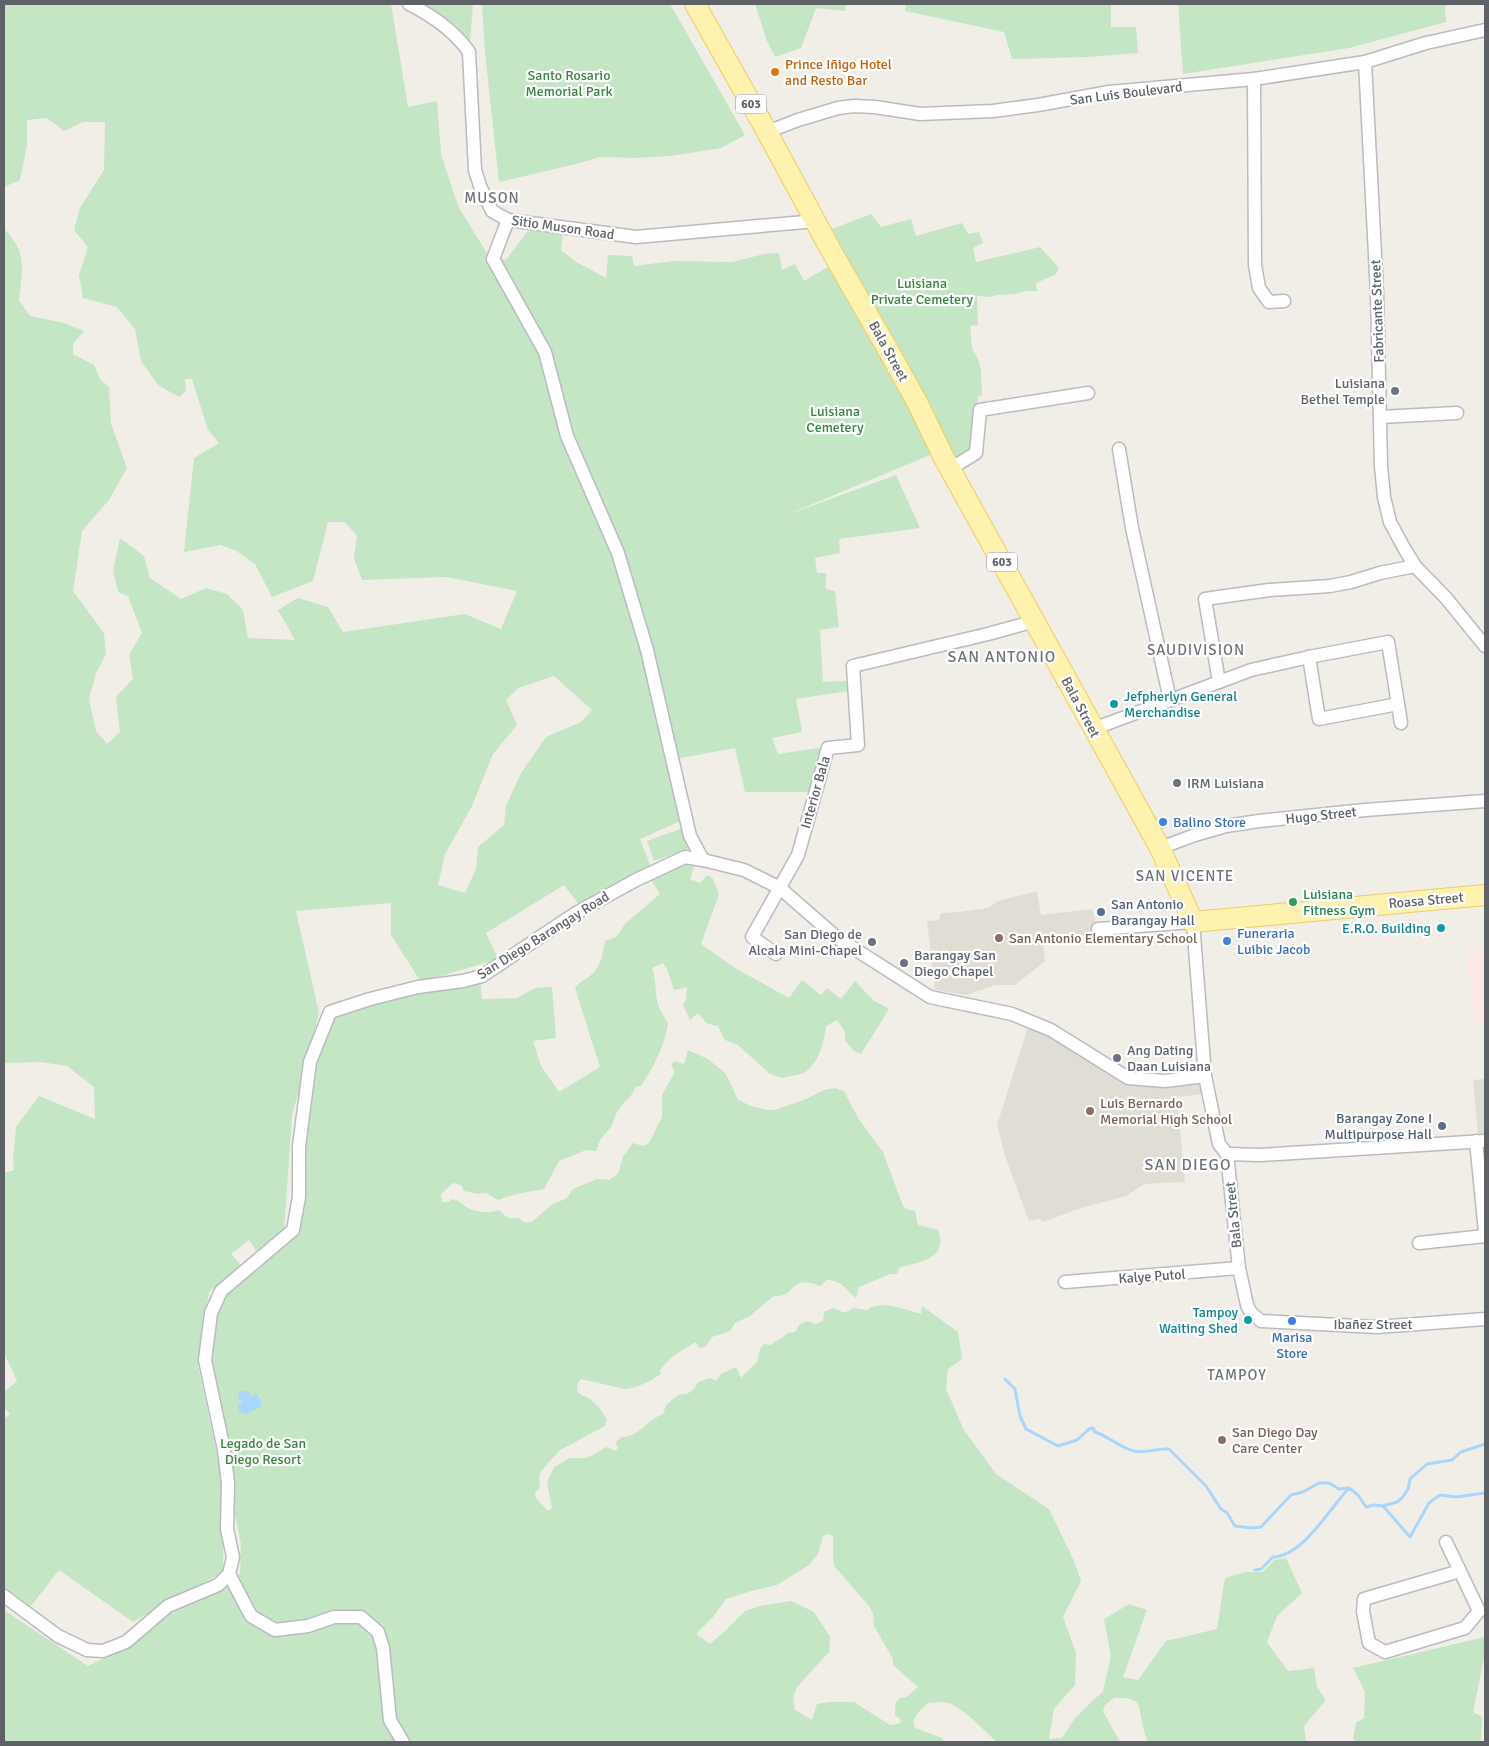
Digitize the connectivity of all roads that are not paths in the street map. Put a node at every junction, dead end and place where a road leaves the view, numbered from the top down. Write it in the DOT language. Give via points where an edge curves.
graph roads {
  1 [pos="409,4"];
  2 [pos="694,4"];
  3 [pos="1485,30"];
  4 [pos="1365,62"];
  5 [pos="1254,79"];
  6 [pos="767,132"];
  7 [pos="508,220"];
  8 [pos="816,221"];
  9 [pos="1284,301"];
  10 [pos="1088,392"];
  11 [pos="1457,413"];
  12 [pos="1380,417"];
  13 [pos="1119,449"];
  14 [pos="950,469"];
  15 [pos="1415,566"];
  16 [pos="1034,621"];
  17 [pos="1485,646"];
  18 [pos="1309,657"];
  19 [pos="1219,682"];
  20 [pos="1170,700"];
  21 [pos="1398,704"];
  22 [pos="1401,723"];
  23 [pos="1093,729"];
  24 [pos="1485,801"];
  25 [pos="1160,848"];
  26 [pos="703,860"];
  27 [pos="780,888"];
  28 [pos="1485,895"];
  29 [pos="1193,922"];
  30 [pos="1098,930"];
  31 [pos="776,954"];
  32 [pos="1205,1076"];
  33 [pos="1481,1141"];
  34 [pos="1227,1154"];
  35 [pos="1485,1232"];
  36 [pos="1485,1236"];
  37 [pos="1420,1243"];
  38 [pos="1239,1268"];
  39 [pos="1065,1282"];
  40 [pos="1485,1319"];
  41 [pos="1261,1321"];
  42 [pos="1446,1542"];
  43 [pos="1460,1571"];
  44 [pos="229,1574"];
  45 [pos="4,1596"];
  46 [pos="1482,1610"];
  47 [pos="403,1742"];
  1 -- 7 [label="street, Sitio Muson Road" via="449,31 469,52 475,170 492,211"];
  2 -- 6 [label="main road, Bala Street / 603"];
  3 -- 4 [label="street, San Luis Boulevard" via="1426,43"];
  4 -- 5 [label="street, San Luis Boulevard"];
  4 -- 12 [label="street, Fabricante Street" via="1376,258"];
  5 -- 6 [label="street, San Luis Boulevard" via="1109,92 992,111 920,114 875,107 846,107 827,110"];
  5 -- 9 [label="street" via="1255,265 1259,288 1269,302"];
  6 -- 8 [label="main road, Bala Street / 603"];
  7 -- 8 [label="street, Sitio Muson Road" via="636,237"];
  7 -- 26 [label="street" via="493,259 545,352 568,436 618,553 646,650 690,836"];
  8 -- 14 [label="main road, Bala Street / 603" via="917,402"];
  10 -- 14 [label="street" via="980,410 976,453"];
  11 -- 12 [label="street"];
  12 -- 15 [label="street, Fabricante Street" via="1384,498 1390,522"];
  13 -- 20 [label="street" via="1132,528"];
  14 -- 16 [label="main road, Bala Street / 603"];
  15 -- 17 [label="street, Fabricante Street"];
  15 -- 19 [label="street" via="1330,586 1205,599"];
  16 -- 23 [label="main road, Bala Street / 603"];
  16 -- 27 [label="street, Interior Bala" via="852,666 858,745 828,748 798,855"];
  18 -- 19 [label="street" via="1251,670"];
  18 -- 21 [label="street" via="1388,642"];
  18 -- 21 [label="street" via="1319,719"];
  19 -- 20 [label="street"];
  20 -- 23 [label="street"];
  21 -- 22 [label="street"];
  23 -- 25 [label="main road, Bala Street / 603"];
  24 -- 25 [label="street, Hugo Street" via="1365,810 1226,826"];
  25 -- 29 [label="main road, Bala Street / 603"];
  26 -- 27 [label="street, San Diego Barangay Road" via="744,870"];
  26 -- 44 [label="street, San Diego Barangay Road" via="685,858 636,880 576,913 482,976 418,987 330,1012 310,1062 299,1146 299,1197 293,1230 221,1291 211,1313 205,1360 228,1483 227,1529 233,1557"];
  27 -- 31 [label="street" via="752,937"];
  27 -- 32 [label="street, San Diego Barangay Road" via="836,937 930,997 1012,1014 1051,1030 1128,1078 1165,1081"];
  28 -- 29 [label="main road, Roasa Street"];
  29 -- 30 [label="street, Roasa Street"];
  29 -- 32 [label="street, Bala Street"];
  32 -- 34 [label="street, Bala Street" via="1219,1144"];
  33 -- 34 [label="street" via="1260,1155"];
  33 -- 35 [label="street"];
  34 -- 38 [label="street, Bala Street"];
  36 -- 37 [label="street"];
  38 -- 39 [label="street, Kalye Putol"];
  38 -- 41 [label="street, Bala Street" via="1247,1305"];
  40 -- 41 [label="street, Ibañez Street" via="1377,1327"];
  42 -- 43 [label="street"];
  43 -- 46 [label="street"];
  43 -- 46 [label="street" via="1364,1599 1369,1643 1385,1652 1465,1628"];
  44 -- 45 [label="street" via="218,1585 168,1606 126,1642 104,1651 86,1650 58,1636"];
  44 -- 47 [label="street" via="251,1616 275,1630 308,1626 334,1617 361,1617 378,1632 383,1648 390,1720"];
}
